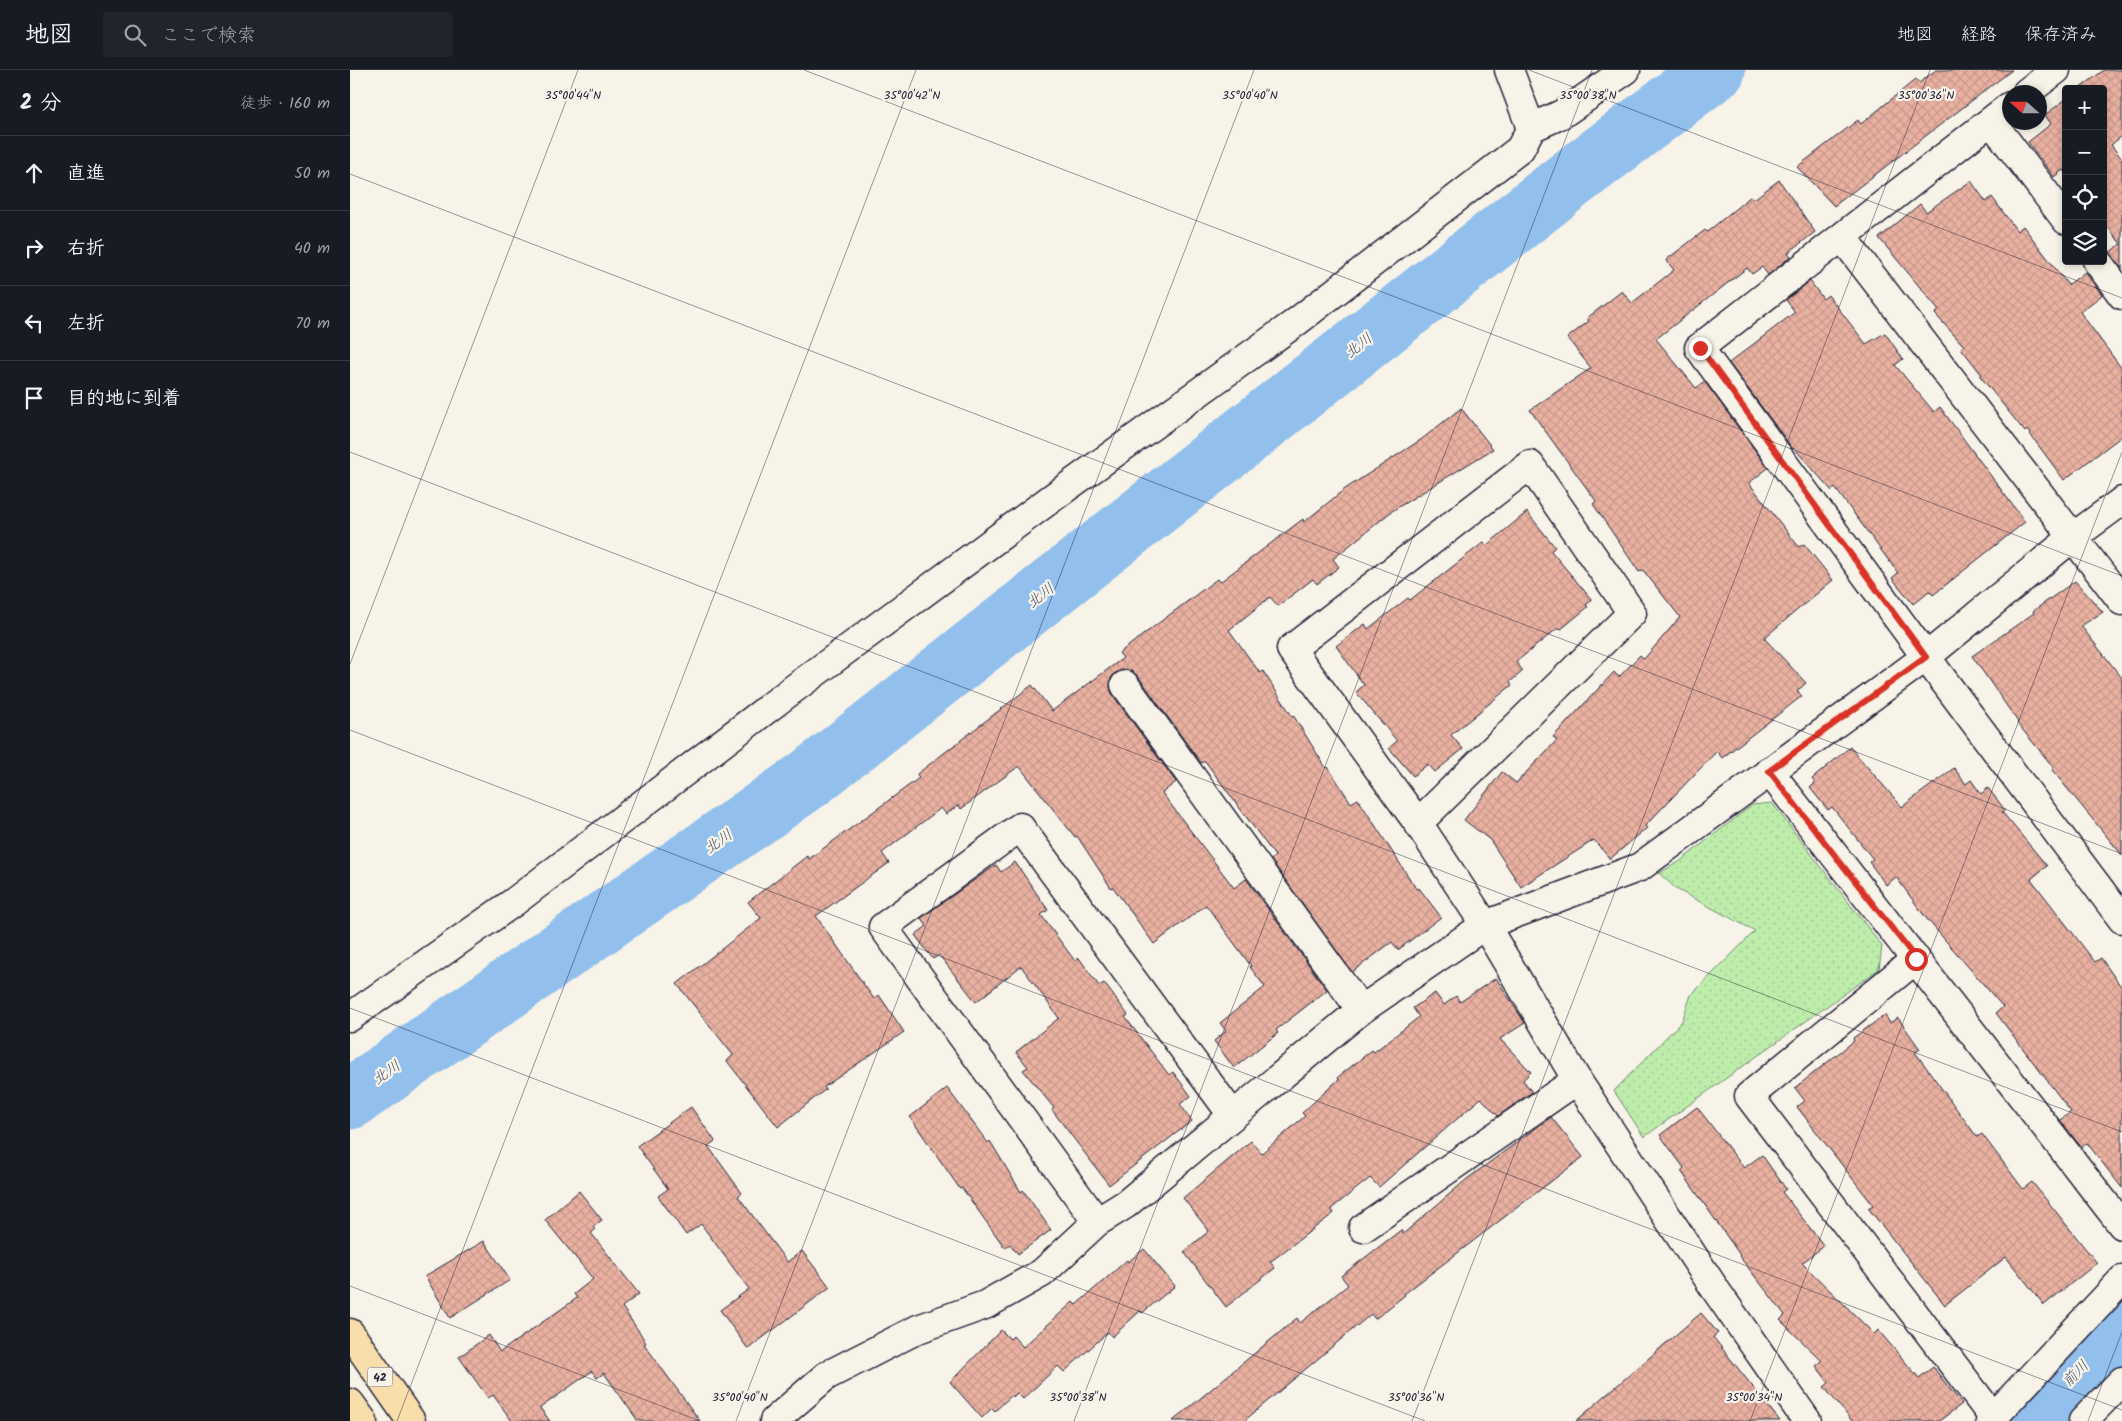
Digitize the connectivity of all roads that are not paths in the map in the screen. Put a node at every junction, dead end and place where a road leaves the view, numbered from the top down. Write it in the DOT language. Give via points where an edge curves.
graph roads {
  1 [pos="1510,70"];
  2 [pos="1626,70"];
  3 [pos="2056,70"];
  4 [pos="2036,85"];
  5 [pos="2000,114"];
  6 [pos="1531,128"];
  7 [pos="2062,214"];
  8 [pos="1842,237"];
  9 [pos="2100,265"];
  10 [pos="2122,294"];
  11 [pos="2122,501"];
  12 [pos="2073,537"];
  13 [pos="2122,601"];
  14 [pos="1926,657"];
  15 [pos="1125,685"];
  16 [pos="1769,771"];
  17 [pos="1418,823"];
  18 [pos="2122,918"];
  19 [pos="1485,925"];
  20 [pos="1916,959"];
  21 [pos="1361,1010"];
  22 [pos="353,1014"];
  23 [pos="1577,1080"];
  24 [pos="1233,1116"];
  25 [pos="1097,1222"];
  26 [pos="2122,1225"];
  27 [pos="1364,1228"];
  28 [pos="2122,1280"];
  29 [pos="350,1334"];
  30 [pos="2122,1381"];
  31 [pos="350,1403"];
  32 [pos="1993,1420"];
  33 [pos="363,1421"];
  34 [pos="411,1421"];
  35 [pos="774,1421"];
  36 [pos="1807,1421"];
  37 [pos="2083,1421"];
  1 -- 6 [label="street"];
  2 -- 6 [label="street" via="1562,114"];
  3 -- 4 [label="street"];
  5 -- 7 [label="street"];
  5 -- 8 [label="street"];
  6 -- 22 [label="street" via="1520,148 1295,323 792,690 514,902"];
  8 -- 12 [label="street"];
  8 -- 14 [label="street" via="1700,348"];
  9 -- 10 [label="street"];
  11 -- 12 [label="street"];
  12 -- 13 [label="street"];
  12 -- 14 [label="street"];
  14 -- 16 [label="street"];
  14 -- 18 [label="street"];
  15 -- 21 [label="street"];
  16 -- 19 [label="street" via="1640,867"];
  16 -- 20 [label="street"];
  17 -- 17 [label="street" via="1291,649 1530,466 1632,613"];
  17 -- 19 [label="street"];
  19 -- 21 [label="street"];
  19 -- 23 [label="street"];
  20 -- 26 [label="street"];
  20 -- 32 [label="street" via="1749,1096"];
  21 -- 24 [label="street"];
  23 -- 27 [label="street"];
  23 -- 36 [label="street"];
  24 -- 25 [label="street" via="1126,1204"];
  24 -- 25 [label="street" via="1020,827 883,927"];
  25 -- 35 [label="street" via="1042,1273 985,1305 918,1329 826,1376"];
  28 -- 32 [label="street"];
  29 -- 34 [label="main road, 42"];
  30 -- 37 [label="street"];
  31 -- 33 [label="main road"];
}
